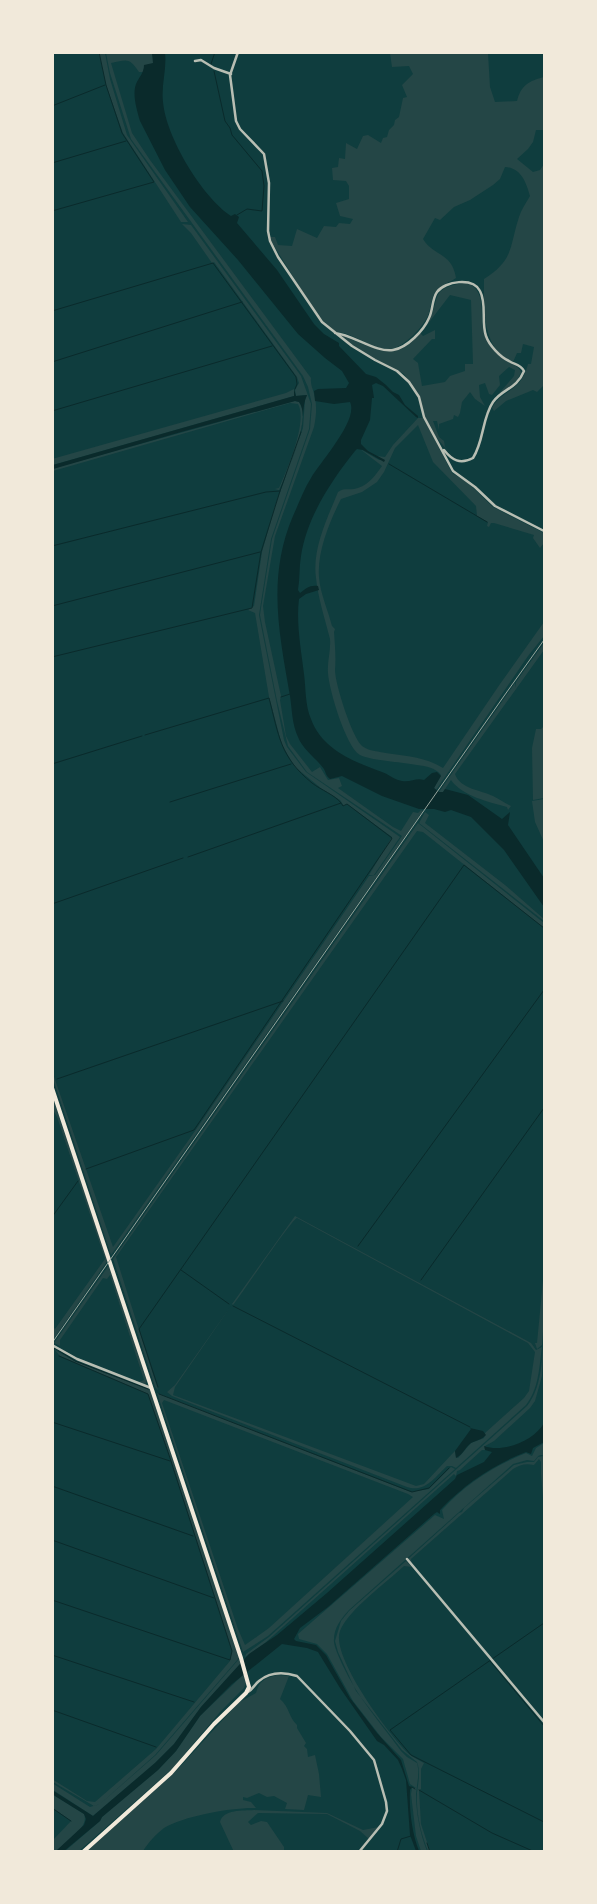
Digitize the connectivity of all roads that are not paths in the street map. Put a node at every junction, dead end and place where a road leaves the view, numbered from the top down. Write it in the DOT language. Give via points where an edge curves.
graph roads {
  1 [pos="238,52"];
  2 [pos="196,61"];
  3 [pos="231,74"];
  4 [pos="334,332"];
  5 [pos="442,449"];
  6 [pos="544,532"];
  7 [pos="53,1091"];
  8 [pos="52,1345"];
  9 [pos="152,1389"];
  10 [pos="407,1559"];
  11 [pos="246,1693"];
  12 [pos="544,1722"];
  13 [pos="83,1852"];
  14 [pos="359,1852"];
  1 -- 3 [label="street"];
  2 -- 3 [label="street" via="201,60"];
  3 -- 4 [label="street" via="238,126 264,154 268,170 270,241 315,314"];
  4 -- 5 [label="street" via="362,353 403,375 419,397 424,417"];
  4 -- 5 [label="street" via="386,350 397,349 425,326 436,293 442,288 468,281 477,287 483,300 486,336 504,358 522,367 524,372 490,408 473,458 456,461"];
  5 -- 6 [label="street" via="453,471 475,487 487,501"];
  7 -- 9 [label="main road"];
  8 -- 9 [label="street" via="77,1359"];
  9 -- 11 [label="main road" via="241,1658 249,1687"];
  10 -- 12 [label="street"];
  11 -- 13 [label="main road" via="171,1773"];
  11 -- 14 [label="street" via="260,1680 273,1674 297,1676 374,1760 387,1811 382,1824"];
}
